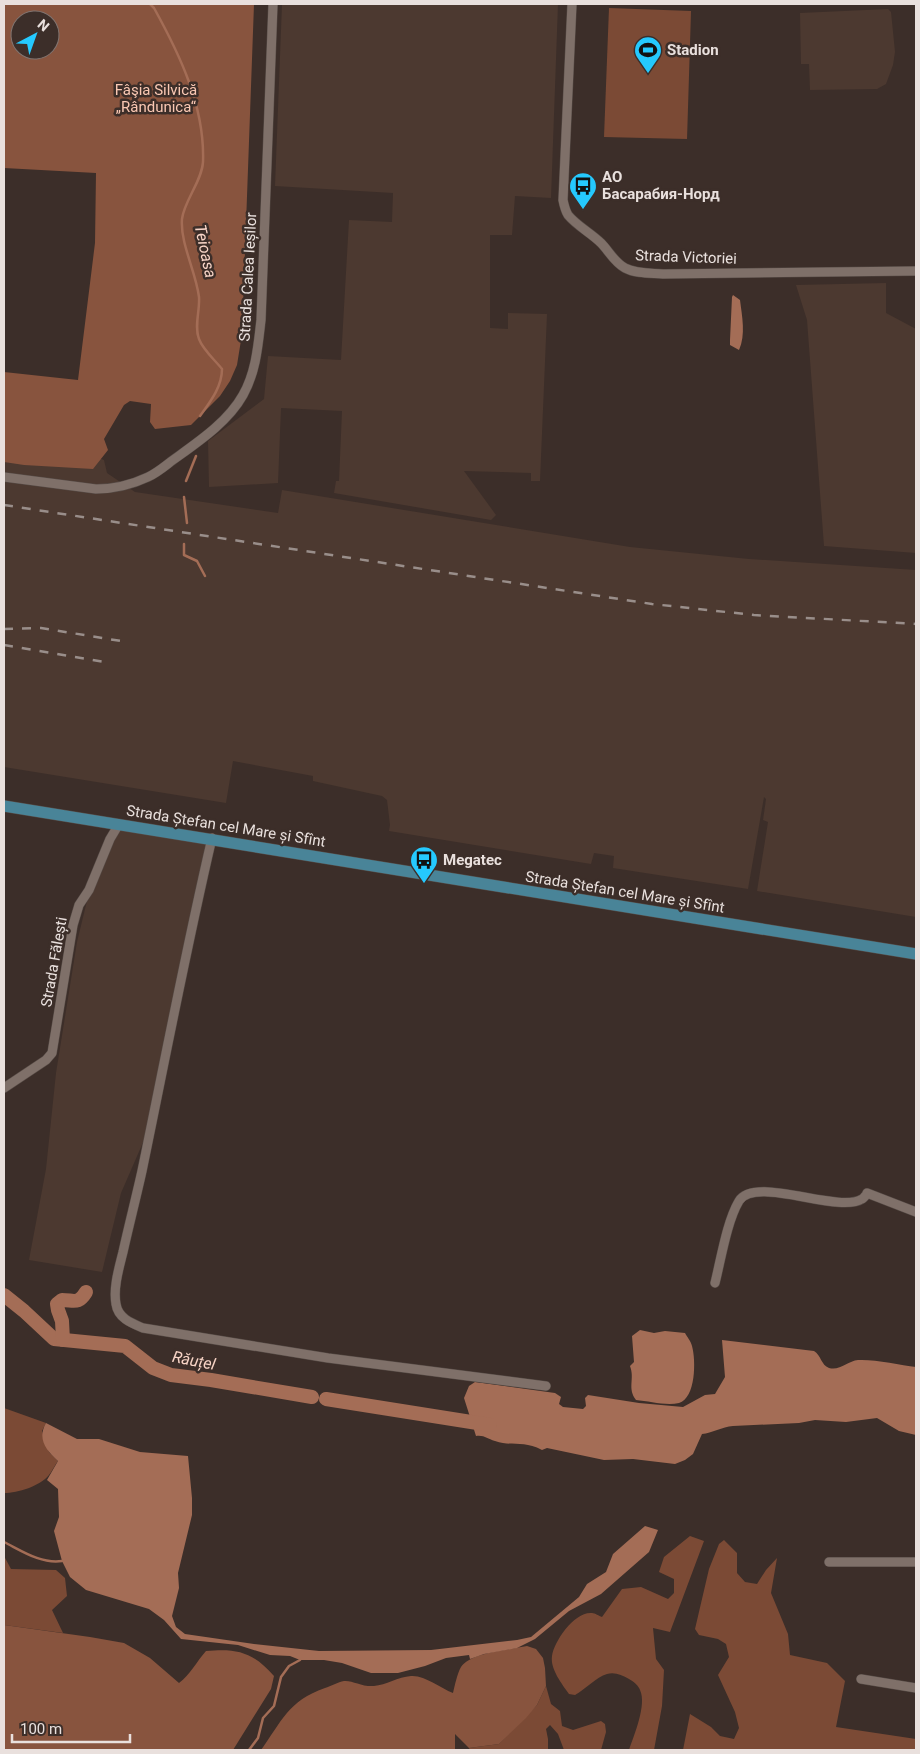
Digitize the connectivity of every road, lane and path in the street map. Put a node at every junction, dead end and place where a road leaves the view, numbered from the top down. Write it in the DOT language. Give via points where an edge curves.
graph roads {
  1 [pos="273,4"];
  2 [pos="572,4"];
  3 [pos="916,272"];
  4 [pos="4,477"];
  5 [pos="4,806"];
  6 [pos="119,824"];
  7 [pos="212,838"];
  8 [pos="916,954"];
  9 [pos="4,1088"];
  10 [pos="916,1212"];
  11 [pos="715,1283"];
  12 [pos="546,1386"];
  13 [pos="829,1562"];
  14 [pos="916,1562"];
  15 [pos="861,1679"];
  16 [pos="916,1688"];
  1 -- 4 [label="street, Strada Calea Ieșilor" via="261,320 256,360 242,397 212,430 150,477 137,482 96,489"];
  2 -- 3 [label="street, Strada Victoriei" via="563,200 567,213 603,245 617,263 638,272 663,274"];
  5 -- 6 [label="main road, Strada Ștefan cel Mare și Sfînt"];
  6 -- 7 [label="main road, Strada Ștefan cel Mare și Sfînt"];
  6 -- 9 [label="street, Strada Fălești" via="79,905 73,925 50,1057"];
  7 -- 8 [label="main road, Strada Ștefan cel Mare și Sfînt"];
  7 -- 12 [label="street" via="119,1267 116,1305 120,1315 130,1323 152,1330 328,1358"];
  10 -- 11 [label="street" via="868,1193 862,1199 844,1203 750,1192 739,1201 731,1220"];
  13 -- 14 [label="street"];
  15 -- 16 [label="street"];
}
